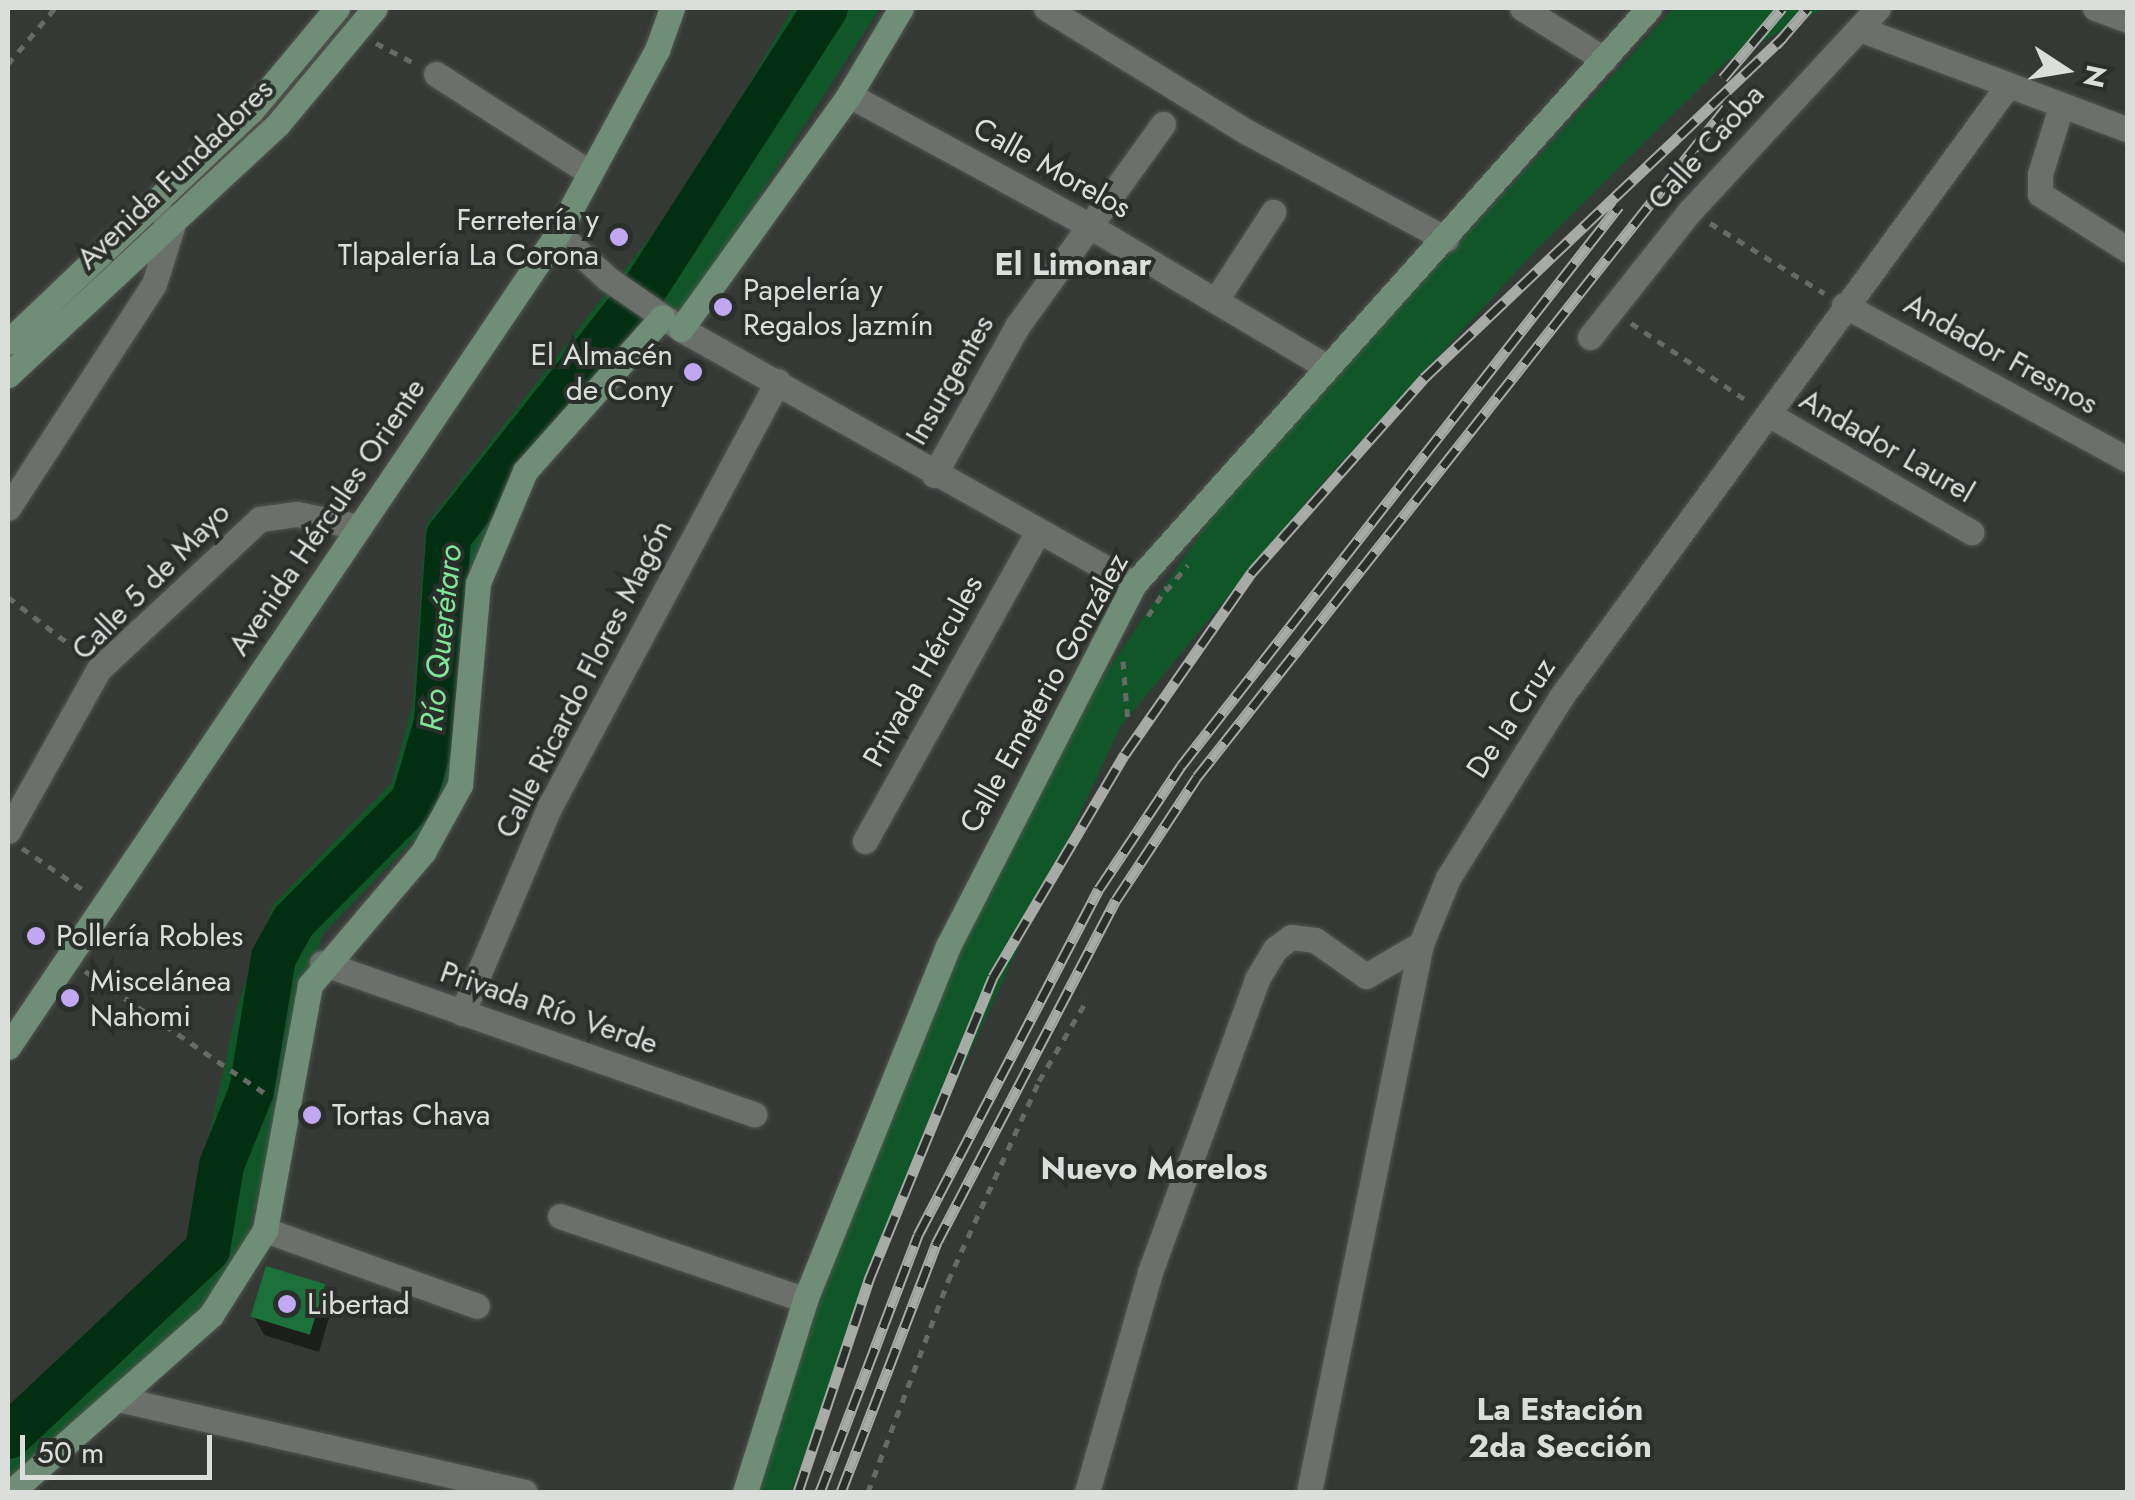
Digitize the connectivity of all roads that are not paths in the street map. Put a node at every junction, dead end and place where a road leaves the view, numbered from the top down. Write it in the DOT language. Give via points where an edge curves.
graph roads {
  1 [pos="338,8"];
  2 [pos="376,8"];
  3 [pos="672,8"];
  4 [pos="901,8"];
  5 [pos="1046,8"];
  6 [pos="1522,8"];
  7 [pos="1649,8"];
  8 [pos="1878,8"];
  9 [pos="2095,8"];
  10 [pos="2128,20"];
  11 [pos="1860,29"];
  12 [pos="1604,58"];
  13 [pos="436,74"];
  14 [pos="2006,88"];
  15 [pos="850,94"];
  16 [pos="2061,107"];
  17 [pos="1163,124"];
  18 [pos="2128,130"];
  19 [pos="587,171"];
  20 [pos="154,205"];
  21 [pos="1274,212"];
  22 [pos="1088,224"];
  23 [pos="172,227"];
  24 [pos="558,232"];
  25 [pos="1446,239"];
  26 [pos="2128,250"];
  27 [pos="1217,298"];
  28 [pos="1844,305"];
  29 [pos="663,317"];
  30 [pos="1590,337"];
  31 [pos="8,342"];
  32 [pos="1324,364"];
  33 [pos="8,376"];
  34 [pos="778,381"];
  35 [pos="1770,416"];
  36 [pos="2128,460"];
  37 [pos="934,475"];
  38 [pos="8,508"];
  39 [pos="360,528"];
  40 [pos="1971,532"];
  41 [pos="1037,533"];
  42 [pos="1134,584"];
  43 [pos="8,834"];
  44 [pos="864,842"];
  45 [pos="1421,944"];
  46 [pos="322,964"];
  47 [pos="462,1013"];
  48 [pos="8,1047"];
  49 [pos="754,1114"];
  50 [pos="560,1216"];
  51 [pos="265,1230"];
  52 [pos="805,1300"];
  53 [pos="478,1306"];
  54 [pos="123,1400"];
  55 [pos="11,1492"];
  56 [pos="525,1492"];
  57 [pos="746,1492"];
  58 [pos="1087,1492"];
  59 [pos="1309,1492"];
  1 -- 20 [label="street, Avenida Fundadores" via="252,110"];
  2 -- 23 [label="street, Avenida Fundadores" via="278,124"];
  3 -- 19 [label="street, Avenida Hércules Oriente" via="657,50"];
  4 -- 15 [label="street"];
  5 -- 25 [label="street" via="1246,132"];
  6 -- 12 [label="street"];
  7 -- 12 [label="street, Calle Emeterio González"];
  8 -- 11 [label="street, Calle Caoba"];
  9 -- 10 [label="street"];
  11 -- 14 [label="street"];
  11 -- 30 [label="street, Calle Caoba" via="1690,211"];
  12 -- 25 [label="street, Calle Emeterio González"];
  13 -- 19 [label="street"];
  14 -- 16 [label="street"];
  14 -- 28 [label="street, De la Cruz"];
  15 -- 22 [label="street, Calle Morelos"];
  15 -- 29 [label="street"];
  16 -- 18 [label="street"];
  16 -- 26 [label="street" via="2040,194"];
  17 -- 22 [label="street, Insurgentes"];
  19 -- 24 [label="street, Avenida Hércules Oriente"];
  20 -- 23 [label="street"];
  20 -- 31 [label="street, Avenida Fundadores"];
  21 -- 27 [label="street"];
  22 -- 27 [label="street, Calle Morelos"];
  22 -- 37 [label="street, Insurgentes" via="1018,325"];
  23 -- 33 [label="street, Avenida Fundadores"];
  23 -- 38 [label="street" via="154,284"];
  24 -- 29 [label="street" via="608,279"];
  24 -- 39 [label="street, Avenida Hércules Oriente"];
  25 -- 32 [label="street, Calle Emeterio González"];
  27 -- 32 [label="street, Calle Morelos"];
  28 -- 35 [label="street, De la Cruz"];
  28 -- 36 [label="street, Andador Fresnos"];
  29 -- 34 [label="street"];
  29 -- 46 [label="street" via="525,471 478,583 468,722 451,810 423,852"];
  32 -- 42 [label="street, Calle Emeterio González"];
  34 -- 37 [label="street"];
  34 -- 47 [label="street, Calle Ricardo Flores Magón" via="550,806"];
  35 -- 40 [label="street, Andador Laurel"];
  35 -- 45 [label="street, De la Cruz" via="1560,697 1448,878"];
  37 -- 41 [label="street"];
  39 -- 43 [label="street, Calle 5 de Mayo" via="297,514 260,519 99,669"];
  39 -- 48 [label="street, Avenida Hércules Oriente"];
  41 -- 42 [label="street"];
  41 -- 44 [label="street, Privada Hércules"];
  42 -- 52 [label="street, Calle Emeterio González" via="948,946"];
  45 -- 58 [label="street" via="1366,976 1314,940 1290,937 1274,948 1150,1272"];
  45 -- 59 [label="street, De la Cruz"];
  46 -- 47 [label="street, Privada Río Verde"];
  46 -- 51 [label="street" via="301,1011"];
  47 -- 49 [label="street, Privada Río Verde"];
  50 -- 52 [label="street"];
  51 -- 53 [label="street"];
  51 -- 54 [label="street" via="210,1314"];
  52 -- 57 [label="street, Calle Emeterio González"];
  54 -- 55 [label="street"];
  54 -- 56 [label="street"];
}
